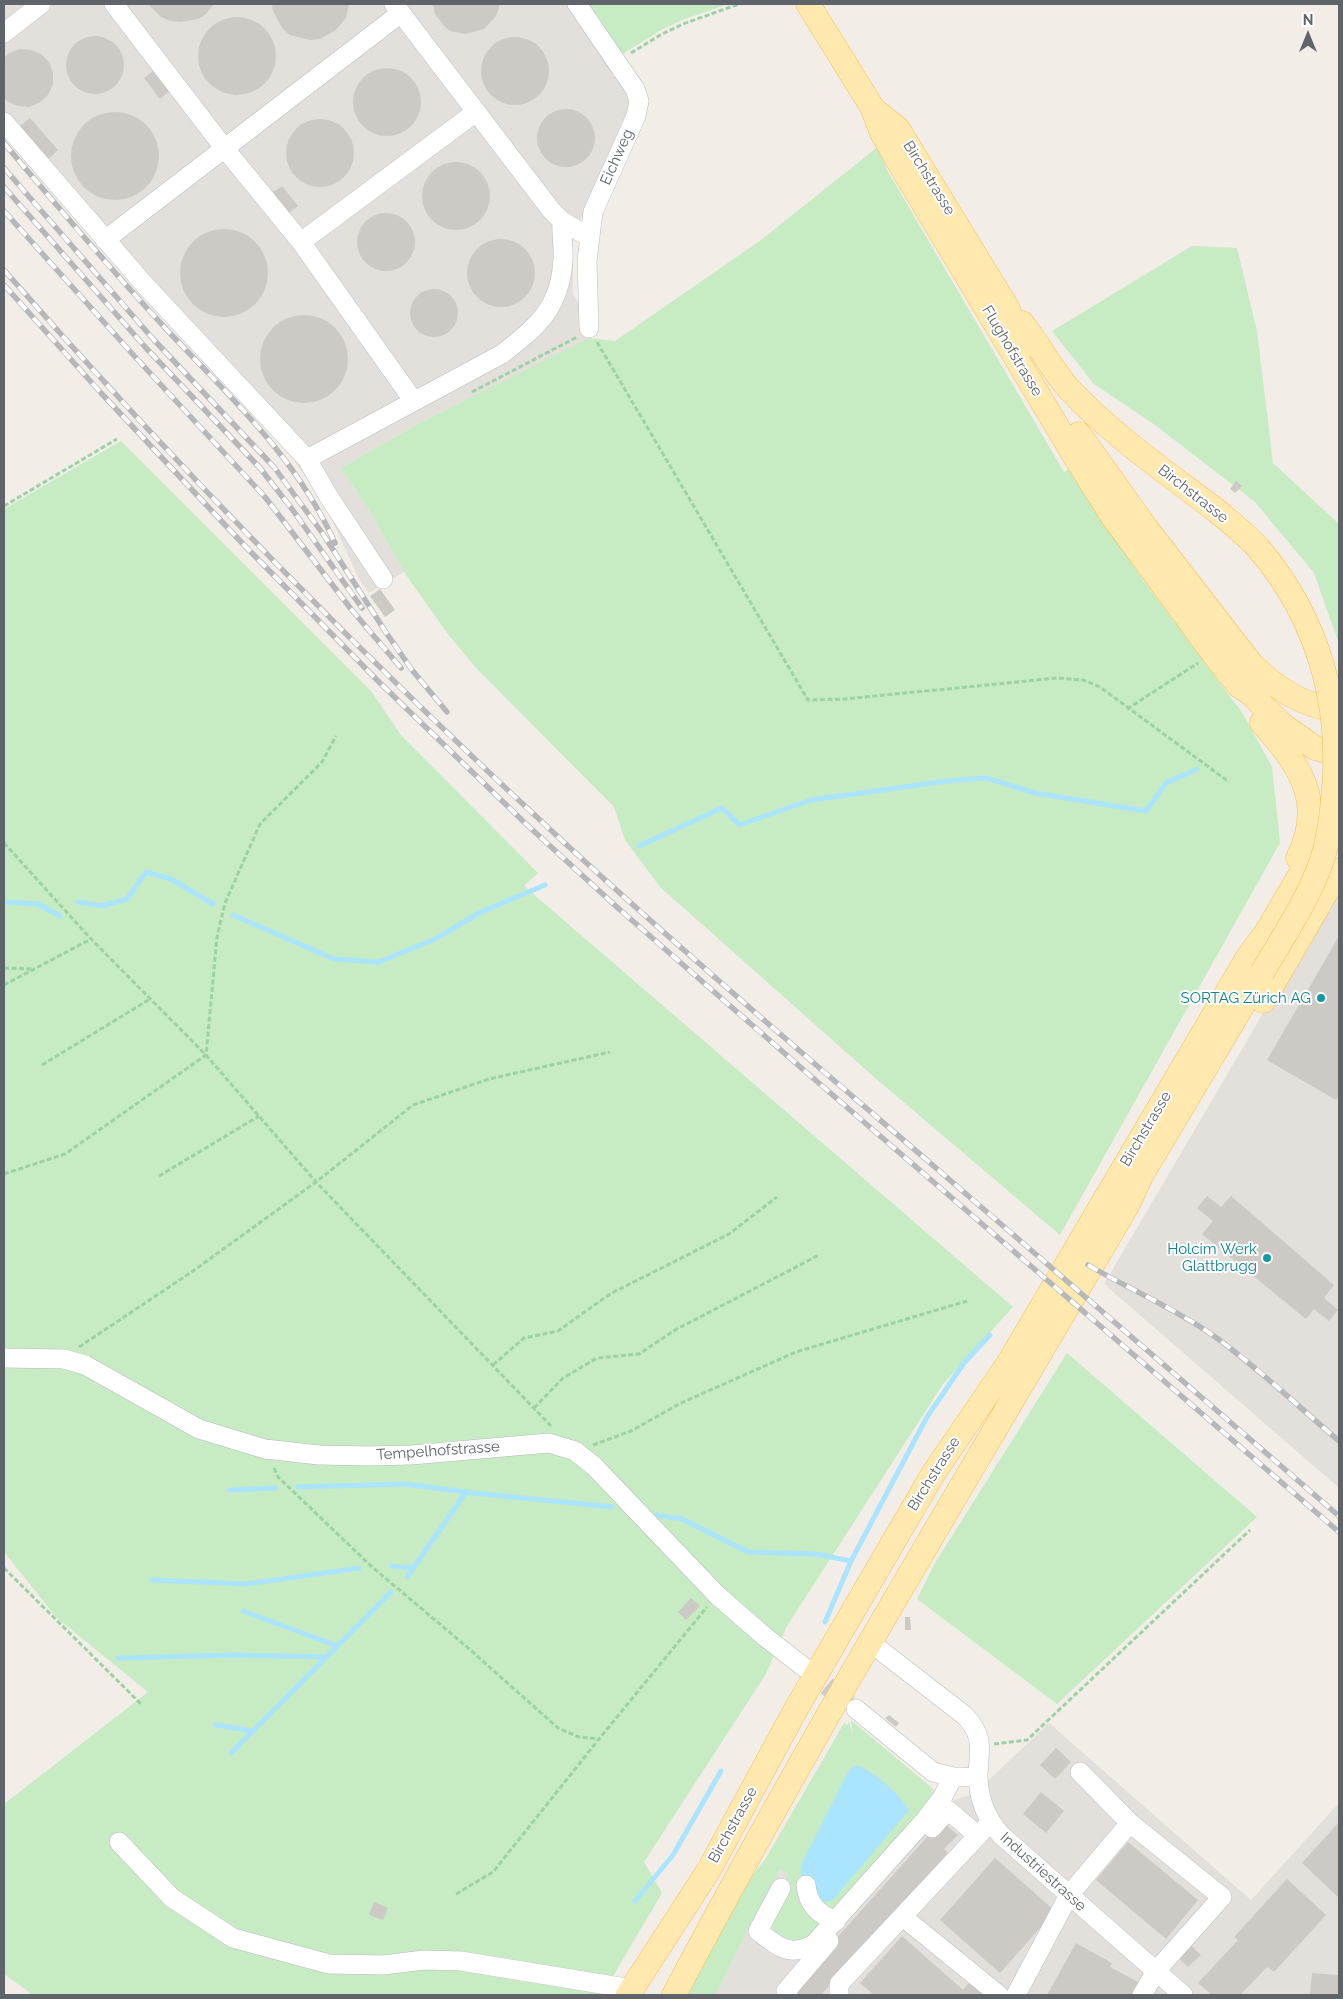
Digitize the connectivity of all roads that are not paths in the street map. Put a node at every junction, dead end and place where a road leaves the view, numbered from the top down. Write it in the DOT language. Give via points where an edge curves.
graph roads {
  1 [pos="41,4"];
  2 [pos="114,4"];
  3 [pos="577,4"];
  4 [pos="808,4"];
  5 [pos="397,8"];
  6 [pos="4,33"];
  7 [pos="872,108"];
  8 [pos="476,112"];
  9 [pos="4,122"];
  10 [pos="225,149"];
  11 [pos="562,221"];
  12 [pos="589,236"];
  13 [pos="104,240"];
  14 [pos="301,242"];
  15 [pos="1008,309"];
  16 [pos="589,328"];
  17 [pos="413,400"];
  18 [pos="307,459"];
  19 [pos="383,579"];
  20 [pos="1238,685"];
  21 [pos="1338,711"];
  22 [pos="1339,755"];
  23 [pos="1339,807"];
  24 [pos="1339,870"];
  25 [pos="1255,965"];
  26 [pos="1127,1206"];
  27 [pos="4,1358"];
  28 [pos="844,1627"];
  29 [pos="870,1643"];
  30 [pos="805,1668"];
  31 [pos="856,1709"];
  32 [pos="1080,1772"];
  33 [pos="978,1776"];
  34 [pos="953,1777"];
  35 [pos="1130,1823"];
  36 [pos="984,1829"];
  37 [pos="119,1842"];
  38 [pos="806,1885"];
  39 [pos="781,1888"];
  40 [pos="1069,1895"];
  41 [pos="903,1917"];
  42 [pos="836,1921"];
  43 [pos="1156,1971"];
  44 [pos="630,1992"];
  45 [pos="674,1995"];
  46 [pos="788,1995"];
  47 [pos="840,1995"];
  48 [pos="999,1995"];
  49 [pos="1016,1995"];
  50 [pos="1142,1995"];
  51 [pos="1182,1995"];
  1 -- 6 [label="street"];
  2 -- 10 [label="street"];
  3 -- 12 [label="street, Eichweg" via="638,95 638,109 593,212"];
  4 -- 7 [label="main road, Flughofstrasse"];
  5 -- 8 [label="street"];
  5 -- 10 [label="street"];
  7 -- 15 [label="main road, Birchstrasse" via="898,129"];
  7 -- 20 [label="main road, Flughofstrasse" via="901,166 1076,458 1113,516"];
  8 -- 11 [label="street"];
  8 -- 14 [label="street"];
  9 -- 13 [label="street"];
  10 -- 13 [label="street"];
  10 -- 14 [label="street"];
  11 -- 12 [label="street"];
  11 -- 17 [label="street" via="564,258 560,285 549,311 530,332 502,354"];
  12 -- 16 [label="street, Eichweg"];
  13 -- 18 [label="street"];
  14 -- 17 [label="street"];
  15 -- 21 [label="main road, Birchstrasse" via="1014,329 1088,447 1252,665 1283,692 1314,706"];
  15 -- 25 [label="main road, Birchstrasse, bridge" via="1024,324 1067,387 1088,409 1218,511 1259,549 1296,604 1317,648 1330,689 1336,732 1336,778 1330,823 1321,863 1300,904"];
  17 -- 18 [label="street"];
  18 -- 19 [label="street"];
  20 -- 22 [label="main road" via="1298,737 1315,748"];
  20 -- 25 [label="main road, Birchstrasse" via="1244,703 1296,763 1310,807 1300,854 1260,929"];
  23 -- 25 [label="main road, Birchstrasse" via="1266,934"];
  24 -- 26 [label="main road, Birchstrasse" via="1202,1103"];
  25 -- 26 [label="main road, Birchstrasse"];
  25 -- 28 [label="main road, Birchstrasse" via="1008,1364 933,1474"];
  26 -- 29 [label="main road, Birchstrasse"];
  27 -- 30 [label="street, Tempelhofstrasse" via="64,1359 85,1366 199,1429 266,1449 319,1455 386,1456 548,1444 575,1451 594,1466 717,1596"];
  28 -- 29 [label="main road"];
  28 -- 44 [label="main road, Birchstrasse" via="784,1729 710,1868"];
  29 -- 33 [label="street, Industriestrasse" via="972,1723 981,1746"];
  29 -- 45 [label="main road, Birchstrasse" via="778,1803"];
  31 -- 34 [label="street" via="934,1772"];
  32 -- 35 [label="street"];
  33 -- 34 [label="street"];
  33 -- 36 [label="street, Industriestrasse"];
  34 -- 42 [label="street" via="942,1798"];
  35 -- 40 [label="street"];
  35 -- 43 [label="street" via="1222,1897"];
  36 -- 40 [label="street, Industriestrasse" via="1001,1835"];
  36 -- 41 [label="street"];
  36 -- 46 [label="street" via="948,1810 798,1976 786,1991"];
  37 -- 44 [label="street" via="172,1898 233,1938 329,1964 383,1966 424,1960 461,1961"];
  38 -- 42 [label="street" via="816,1910"];
  39 -- 42 [label="street" via="758,1931 778,1946 796,1951 806,1949"];
  40 -- 43 [label="street, Industriestrasse"];
  40 -- 49 [label="street"];
  41 -- 47 [label="street" via="839,1984"];
  41 -- 48 [label="street"];
  43 -- 50 [label="street"];
  43 -- 51 [label="street, Industriestrasse"];
}
